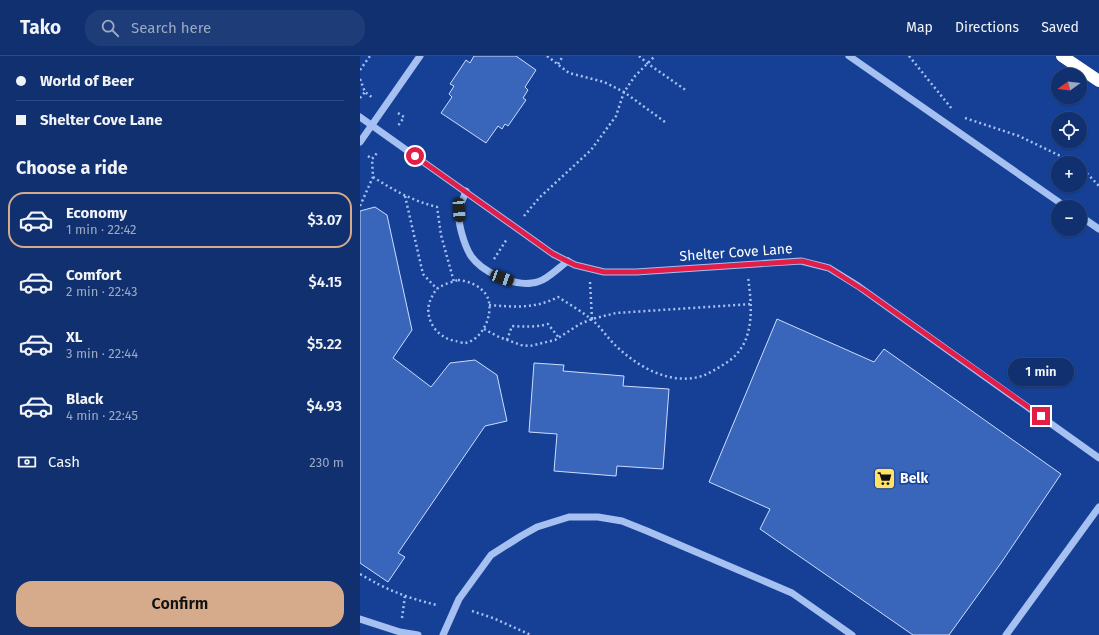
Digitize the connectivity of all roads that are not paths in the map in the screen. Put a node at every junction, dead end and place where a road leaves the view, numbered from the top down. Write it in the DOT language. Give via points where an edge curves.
graph roads {
  1 [pos="420,56"];
  2 [pos="849,56"];
  3 [pos="1062,56"];
  4 [pos="1099,81"];
  5 [pos="360,117"];
  6 [pos="372,125"];
  7 [pos="360,142"];
  8 [pos="466,191"];
  9 [pos="1056,200"];
  10 [pos="1087,221"];
  11 [pos="1099,229"];
  12 [pos="568,261"];
  13 [pos="1099,458"];
  14 [pos="1099,507"];
  15 [pos="360,619"];
  16 [pos="418,635"];
  17 [pos="443,635"];
  18 [pos="852,635"];
  19 [pos="1006,635"];
  1 -- 6 [label="street"];
  2 -- 9 [label="street"];
  3 -- 4 [label="highway"];
  5 -- 6 [label="street, Shelter Cove Lane"];
  6 -- 7 [label="street"];
  6 -- 8 [label="street, Shelter Cove Lane"];
  8 -- 12 [label="street, Shelter Cove Lane" via="553,254"];
  8 -- 12 [label="street" via="459,210 460,228 472,257 484,268 512,282 531,283 542,280"];
  10 -- 11 [label="street"];
  12 -- 13 [label="street, Shelter Cove Lane" via="604,272 802,261 829,268"];
  14 -- 19 [label="street"];
  15 -- 16 [label="street"];
  17 -- 18 [label="street" via="459,599 490,555 537,527 569,517 598,517 622,521 792,593"];
}
